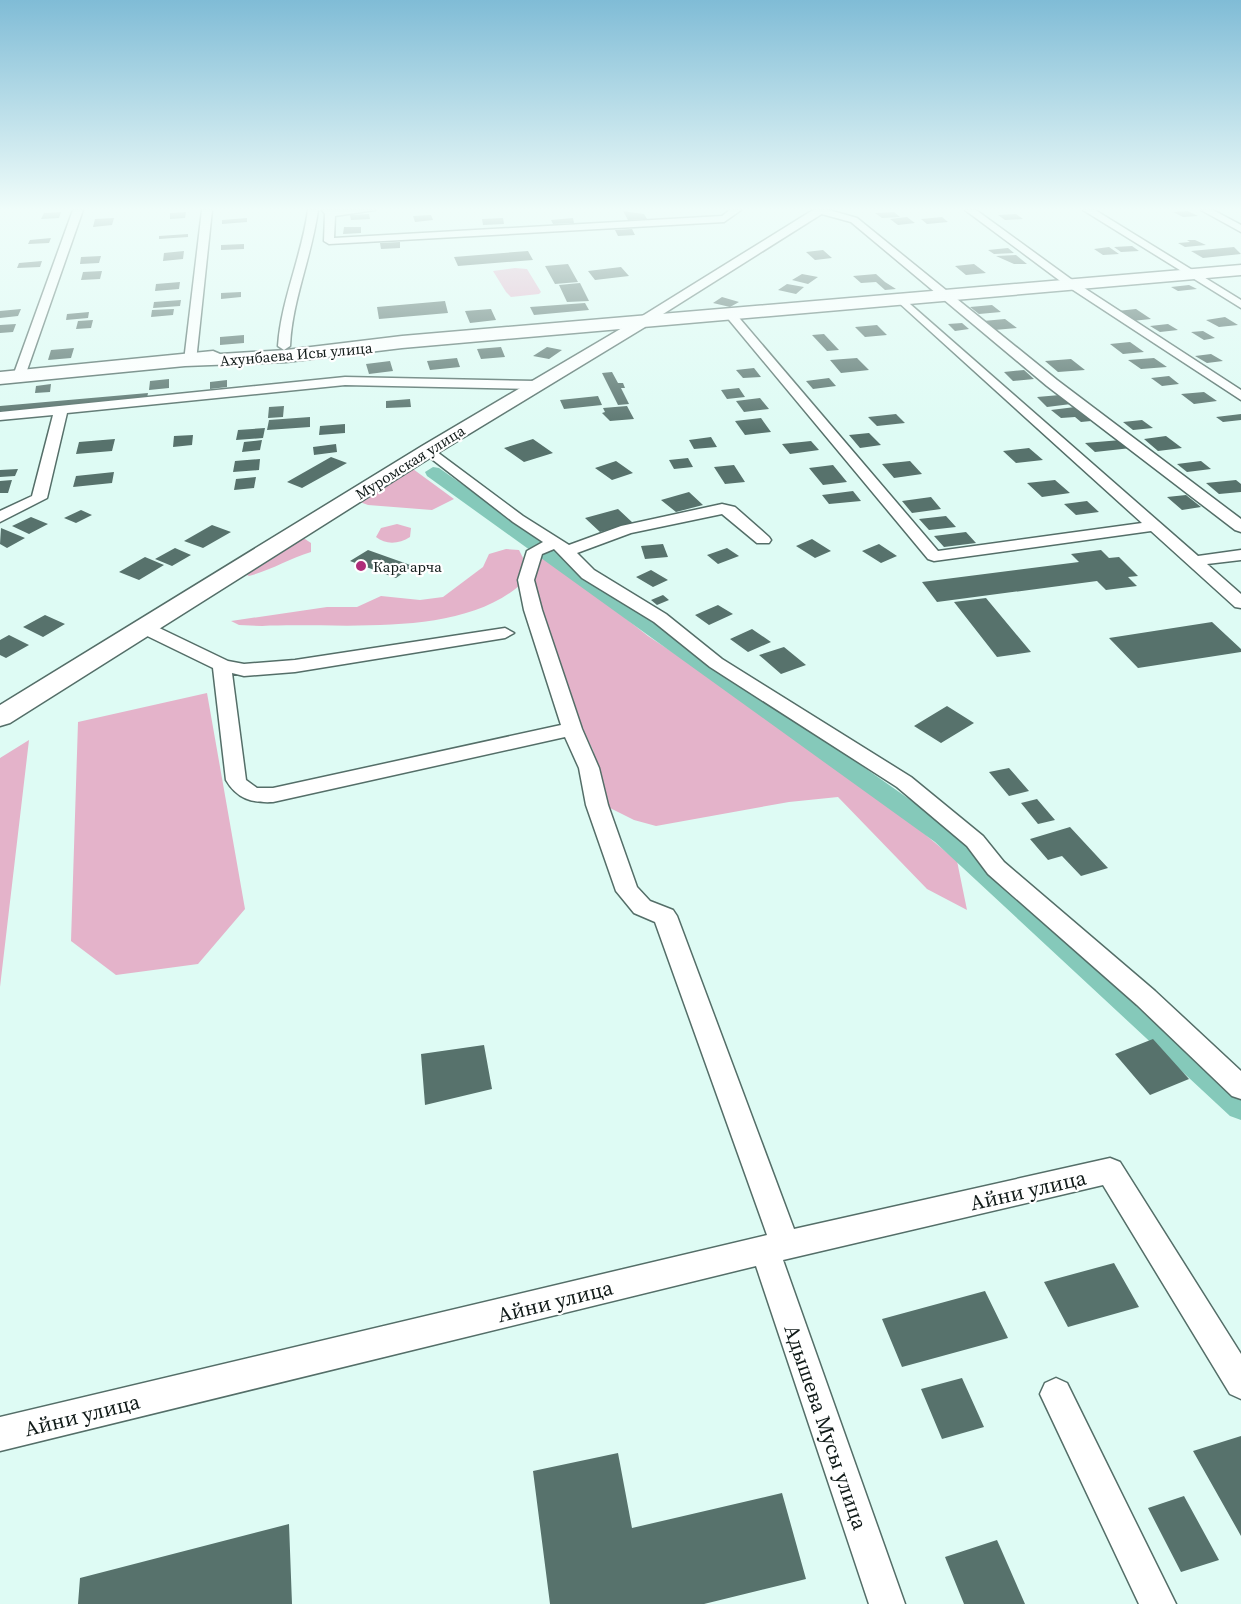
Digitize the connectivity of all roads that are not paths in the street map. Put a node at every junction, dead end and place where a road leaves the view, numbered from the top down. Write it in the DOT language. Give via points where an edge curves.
graph roads {
  1 [pos="48,285"];
  2 [pos="199,285"];
  3 [pos="297,285"];
  4 [pos="701,285"];
  5 [pos="933,285"];
  6 [pos="1062,285"];
  7 [pos="1072,285"];
  8 [pos="1208,285"];
  9 [pos="946,296"];
  10 [pos="902,300"];
  11 [pos="1241,305"];
  12 [pos="730,315"];
  13 [pos="639,323"];
  14 [pos="402,342"];
  15 [pos="284,346"];
  16 [pos="190,361"];
  17 [pos="10,377"];
  18 [pos="536,385"];
  19 [pos="1241,396"];
  20 [pos="61,410"];
  21 [pos="0,416"];
  22 [pos="429,450"];
  23 [pos="0,517"];
  24 [pos="1154,526"];
  25 [pos="1241,527"];
  26 [pos="763,540"];
  27 [pos="550,548"];
  28 [pos="1241,555"];
  29 [pos="1195,561"];
  30 [pos="1241,603"];
  31 [pos="145,628"];
  32 [pos="505,633"];
  33 [pos="222,665"];
  34 [pos="0,717"];
  35 [pos="572,729"];
  36 [pos="1241,1088"];
  37 [pos="775,1247"];
  38 [pos="1241,1383"];
  39 [pos="1056,1394"];
  40 [pos="0,1434"];
  41 [pos="887,1604"];
  42 [pos="1158,1604"];
  1 -- 17 [label="street"];
  2 -- 16 [label="street"];
  3 -- 15 [label="street" via="285,326"];
  4 -- 13 [label="street, Муромская улица"];
  5 -- 9 [label="street"];
  6 -- 9 [label="main road, Ахунбаева Исы улица"];
  7 -- 19 [label="street"];
  8 -- 11 [label="street"];
  9 -- 10 [label="main road, Ахунбаева Исы улица"];
  9 -- 25 [label="street" via="1052,383"];
  10 -- 12 [label="main road, Ахунбаева Исы улица"];
  10 -- 24 [label="street"];
  12 -- 13 [label="main road, Ахунбаева Исы улица"];
  12 -- 24 [label="street" via="934,556"];
  13 -- 14 [label="main road, Ахунбаева Исы улица"];
  13 -- 18 [label="main road, Муромская улица"];
  14 -- 15 [label="main road, Ахунбаева Исы улица"];
  14 -- 16 [label="main road, Ахунбаева Исы улица" via="286,356"];
  15 -- 16 [label="main road, Ахунбаева Исы улица"];
  16 -- 17 [label="main road, Ахунбаева Исы улица"];
  18 -- 20 [label="street" via="345,381"];
  18 -- 22 [label="main road, Муромская улица"];
  20 -- 21 [label="street"];
  20 -- 23 [label="street" via="39,498"];
  22 -- 27 [label="street"];
  22 -- 31 [label="main road, Муромская улица"];
  24 -- 29 [label="street"];
  26 -- 27 [label="street" via="730,510 722,509"];
  27 -- 35 [label="street, Адышева Мусы улица" via="530,561 526,580"];
  27 -- 36 [label="street" via="660,618 716,663 904,782 975,841 996,868 1146,998"];
  28 -- 29 [label="street"];
  29 -- 30 [label="street"];
  31 -- 33 [label="street"];
  31 -- 34 [label="main road, Муромская улица"];
  32 -- 33 [label="street" via="267,669 244,670"];
  33 -- 35 [label="street" via="236,780 253,795 279,793"];
  35 -- 37 [label="street, Адышева Мусы улица" via="589,768 597,805 627,891 642,907 665,916"];
  37 -- 38 [label="street, Айни улица" via="1110,1171"];
  37 -- 40 [label="street, Айни улица"];
  37 -- 41 [label="street, Адышева Мусы улица"];
  39 -- 42 [label="street"];
}
